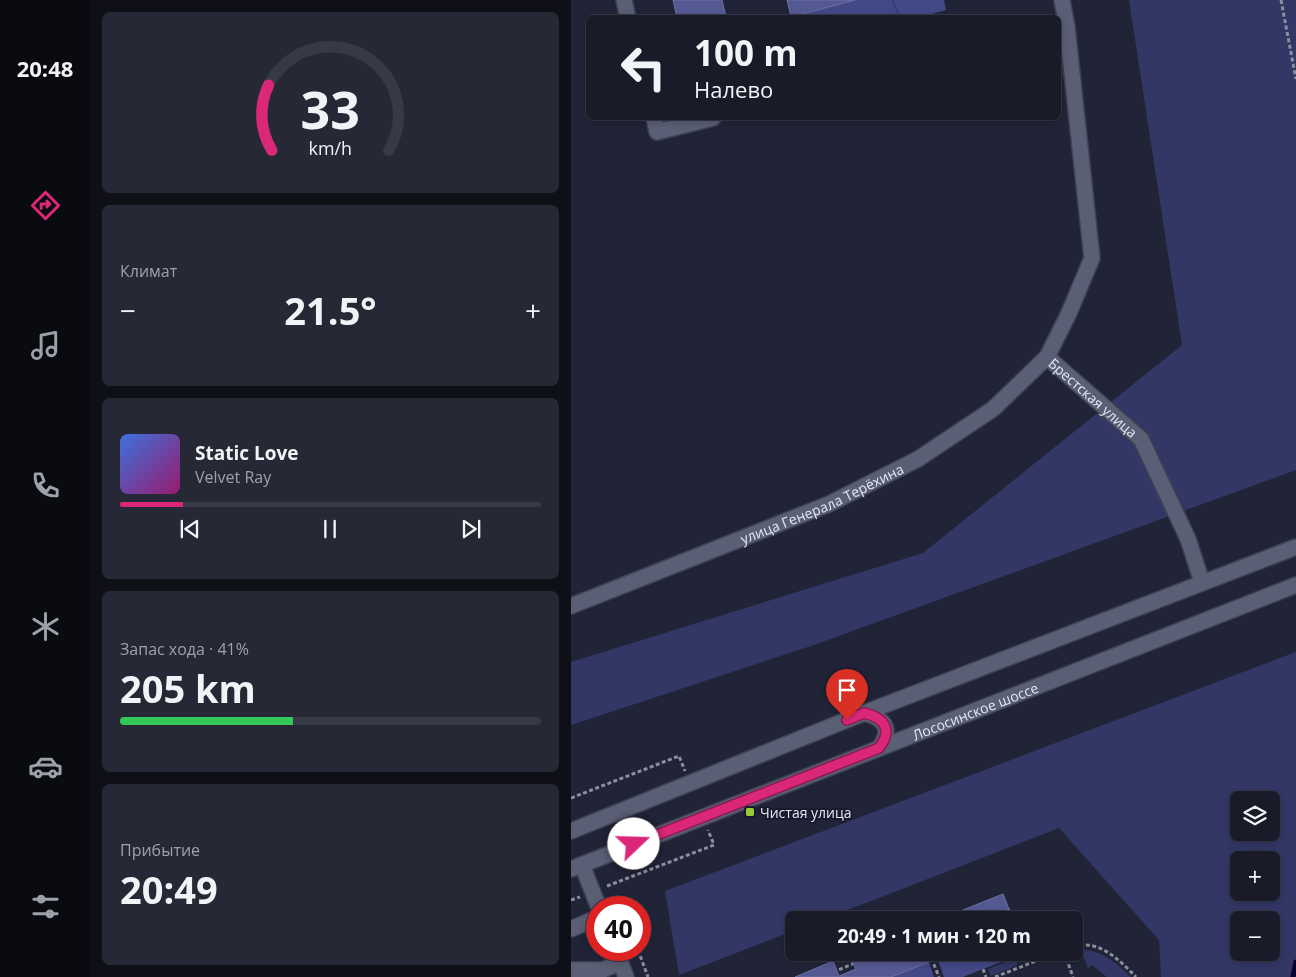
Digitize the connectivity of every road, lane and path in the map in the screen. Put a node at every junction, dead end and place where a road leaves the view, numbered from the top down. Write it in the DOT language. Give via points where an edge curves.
graph roads {
  1 [pos="623,0"];
  2 [pos="1062,0"];
  3 [pos="1281,0"];
  4 [pos="627,15"];
  5 [pos="1063,28"];
  6 [pos="1296,79"];
  7 [pos="654,120"];
  8 [pos="705,120"];
  9 [pos="1047,357"];
  10 [pos="1296,547"];
  11 [pos="1202,582"];
  12 [pos="1296,585"];
  13 [pos="571,606"];
  14 [pos="864,713"];
  15 [pos="879,748"];
  16 [pos="690,783"];
  17 [pos="571,798"];
  18 [pos="703,817"];
  19 [pos="571,831"];
  20 [pos="577,867"];
  21 [pos="593,892"];
  22 [pos="594,896"];
  23 [pos="571,900"];
  24 [pos="1002,907"];
  25 [pos="1011,911"];
  26 [pos="586,923"];
  27 [pos="571,929"];
  28 [pos="1083,946"];
  29 [pos="613,961"];
  30 [pos="620,961"];
  31 [pos="641,961"];
  32 [pos="933,961"];
  33 [pos="1036,961"];
  34 [pos="1067,961"];
  35 [pos="855,963"];
  36 [pos="983,969"];
  37 [pos="571,970"];
  38 [pos="830,974"];
  39 [pos="626,977"];
  40 [pos="648,977"];
  41 [pos="939,977"];
  42 [pos="987,977"];
  43 [pos="995,977"];
  44 [pos="1073,977"];
  45 [pos="1136,977"];
  1 -- 4 [label="street"];
  2 -- 5 [label="street, Брестская улица"];
  3 -- 6 [label="path"];
  5 -- 9 [label="street, Брестская улица" via="1092,258"];
  7 -- 8 [label="street" via="657,132"];
  9 -- 11 [label="street, Брестская улица" via="1141,439 1188,539"];
  9 -- 13 [label="street, улица Генерала Терёхина" via="993,410 909,463 829,504"];
  10 -- 11 [label="street"];
  11 -- 14 [label="street"];
  12 -- 15 [label="street, Лососинское шоссе"];
  14 -- 15 [label="street" via="884,723 887,730"];
  14 -- 16 [label="street"];
  15 -- 18 [label="street, Лососинское шоссе"];
  16 -- 17 [label="path" via="679,756"];
  16 -- 19 [label="street"];
  18 -- 20 [label="street, Лососинское шоссе"];
  18 -- 21 [label="path" via="714,845"];
  20 -- 21 [label="street"];
  21 -- 22 [label="street"];
  21 -- 23 [label="path"];
  24 -- 25 [label="path"];
  26 -- 27 [label="street"];
  28 -- 45 [label="path" via="1099,948"];
  29 -- 37 [label="street" via="603,970"];
  30 -- 39 [label="street"];
  31 -- 40 [label="path"];
  32 -- 41 [label="path"];
  33 -- 43 [label="path"];
  34 -- 44 [label="path"];
  35 -- 38 [label="path"];
  36 -- 42 [label="path"];
}
